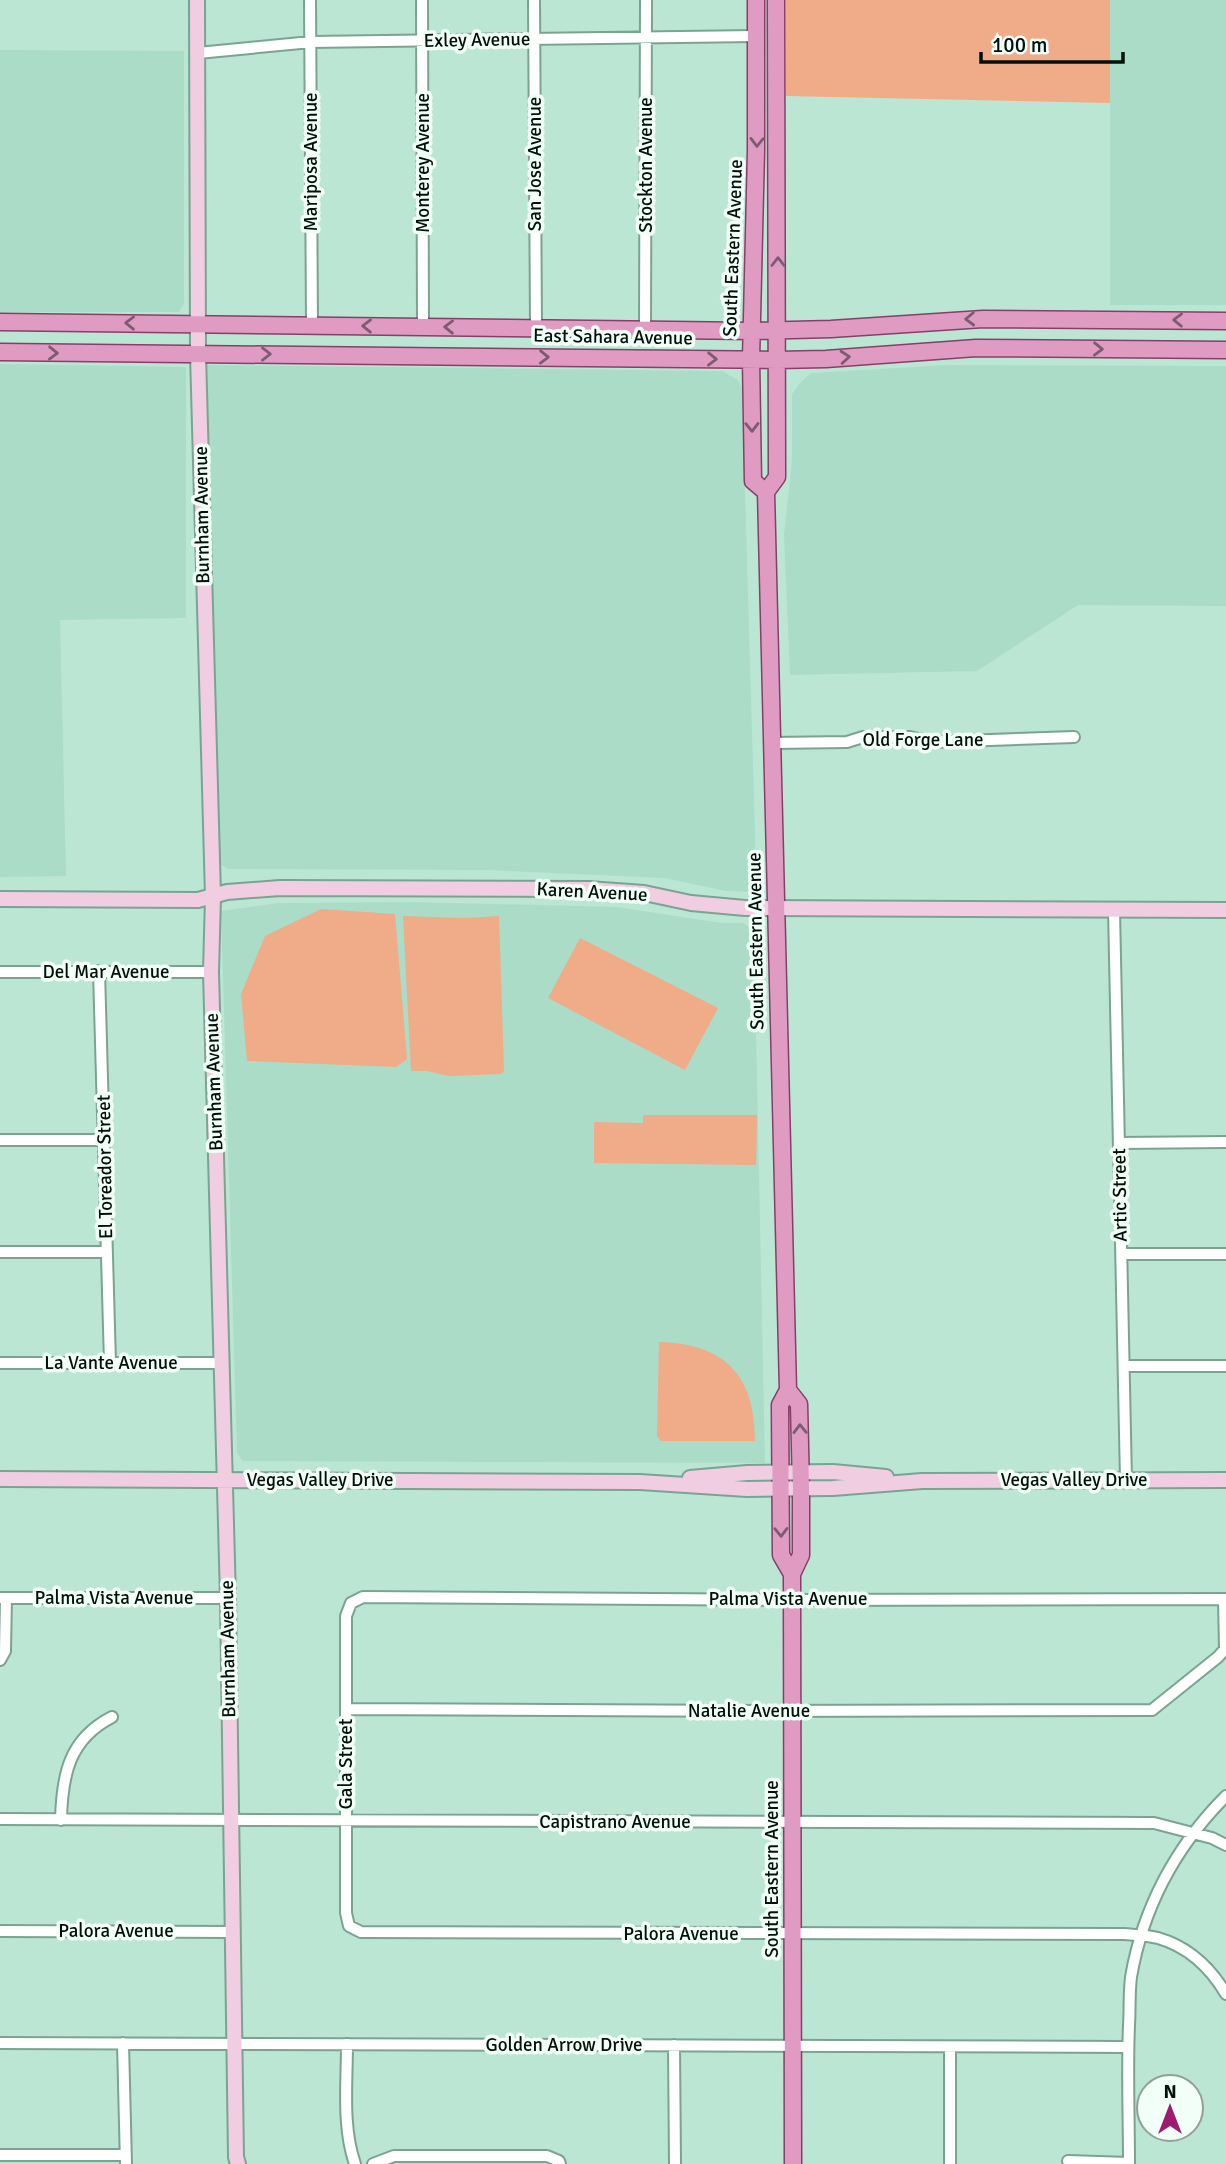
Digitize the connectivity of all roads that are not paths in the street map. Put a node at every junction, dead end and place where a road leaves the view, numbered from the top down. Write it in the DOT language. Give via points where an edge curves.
graph roads {
  1 [pos="197,0"];
  2 [pos="310,0"];
  3 [pos="422,0"];
  4 [pos="534,0"];
  5 [pos="646,0"];
  6 [pos="756,0"];
  7 [pos="773,3"];
  8 [pos="756,36"];
  9 [pos="646,37"];
  10 [pos="534,39"];
  11 [pos="422,41"];
  12 [pos="311,42"];
  13 [pos="198,53"];
  14 [pos="777,110"];
  15 [pos="1039,319"];
  16 [pos="1226,321"];
  17 [pos="0,322"];
  18 [pos="198,324"];
  19 [pos="312,325"];
  20 [pos="423,326"];
  21 [pos="475,327"];
  22 [pos="536,328"];
  23 [pos="645,330"];
  24 [pos="778,330"];
  25 [pos="752,331"];
  26 [pos="1030,348"];
  27 [pos="1226,350"];
  28 [pos="0,352"];
  29 [pos="198,354"];
  30 [pos="475,356"];
  31 [pos="751,359"];
  32 [pos="777,360"];
  33 [pos="766,492"];
  34 [pos="1073,737"];
  35 [pos="772,743"];
  36 [pos="212,896"];
  37 [pos="0,899"];
  38 [pos="776,908"];
  39 [pos="1114,910"];
  40 [pos="1226,911"];
  41 [pos="99,971"];
  42 [pos="0,972"];
  43 [pos="211,972"];
  44 [pos="0,1140"];
  45 [pos="104,1140"];
  46 [pos="1226,1142"];
  47 [pos="1119,1143"];
  48 [pos="0,1252"];
  49 [pos="107,1252"];
  50 [pos="1122,1254"];
  51 [pos="1226,1254"];
  52 [pos="0,1363"];
  53 [pos="110,1363"];
  54 [pos="222,1363"];
  55 [pos="1124,1366"];
  56 [pos="1226,1366"];
  57 [pos="788,1390"];
  58 [pos="0,1479"];
  59 [pos="224,1479"];
  60 [pos="780,1480"];
  61 [pos="801,1480"];
  62 [pos="1126,1480"];
  63 [pos="1226,1480"];
  64 [pos="792,1574"];
  65 [pos="3,1598"];
  66 [pos="228,1598"];
  67 [pos="1225,1599"];
  68 [pos="792,1600"];
  69 [pos="351,1603"];
  70 [pos="0,1660"];
  71 [pos="346,1709"];
  72 [pos="792,1711"];
  73 [pos="112,1717"];
  74 [pos="1226,1796"];
  75 [pos="0,1819"];
  76 [pos="61,1819"];
  77 [pos="231,1820"];
  78 [pos="345,1821"];
  79 [pos="793,1822"];
  80 [pos="1194,1833"];
  81 [pos="1226,1846"];
  82 [pos="349,1926"];
  83 [pos="0,1931"];
  84 [pos="233,1932"];
  85 [pos="793,1934"];
  86 [pos="1140,1936"];
  87 [pos="1226,1994"];
  88 [pos="0,2043"];
  89 [pos="123,2043"];
  90 [pos="234,2044"];
  91 [pos="347,2044"];
  92 [pos="674,2045"];
  93 [pos="793,2046"];
  94 [pos="950,2047"];
  95 [pos="1128,2047"];
  96 [pos="0,2155"];
  97 [pos="125,2159"];
  98 [pos="1068,2161"];
  99 [pos="559,2163"];
  100 [pos="1129,2163"];
  101 [pos="238,2164"];
  102 [pos="355,2164"];
  103 [pos="373,2164"];
  104 [pos="675,2164"];
  105 [pos="793,2164"];
  106 [pos="950,2164"];
  1 -- 13 [label="street, Burnham Avenue"];
  2 -- 12 [label="street, Mariposa Avenue"];
  3 -- 11 [label="street, Monterey Avenue"];
  4 -- 10 [label="street, San Jose Avenue"];
  5 -- 9 [label="street, Stockton Avenue"];
  6 -- 8 [label="main road, South Eastern Avenue"];
  7 -- 14 [label="main road, South Eastern Avenue"];
  8 -- 9 [label="street, Exley Avenue"];
  8 -- 14 [label="main road" via="765,49 767,102"];
  8 -- 25 [label="main road, South Eastern Avenue, one-way"];
  9 -- 10 [label="street, Exley Avenue"];
  9 -- 23 [label="street, Stockton Avenue"];
  10 -- 11 [label="street, Exley Avenue"];
  10 -- 22 [label="street, San Jose Avenue"];
  11 -- 12 [label="street, Exley Avenue"];
  11 -- 20 [label="street, Monterey Avenue"];
  12 -- 13 [label="street, Exley Avenue"];
  12 -- 19 [label="street, Mariposa Avenue"];
  13 -- 18 [label="street, Burnham Avenue"];
  24 -- 14 [label="main road, South Eastern Avenue, one-way"];
  16 -- 15 [label="main road, East Sahara Avenue, one-way"];
  15 -- 24 [label="main road, East Sahara Avenue, one-way"];
  15 -- 26 [label="main road"];
  18 -- 17 [label="main road, East Sahara Avenue, one-way"];
  18 -- 19 [label="main road, East Sahara Avenue"];
  18 -- 29 [label="street, Burnham Avenue"];
  20 -- 19 [label="main road, East Sahara Avenue, one-way"];
  21 -- 20 [label="main road, East Sahara Avenue, one-way"];
  21 -- 22 [label="main road, East Sahara Avenue"];
  21 -- 30 [label="main road"];
  22 -- 23 [label="main road, East Sahara Avenue"];
  23 -- 25 [label="main road, East Sahara Avenue"];
  24 -- 25 [label="main road, East Sahara Avenue"];
  24 -- 32 [label="main road, South Eastern Avenue"];
  25 -- 31 [label="main road, South Eastern Avenue"];
  26 -- 27 [label="main road, East Sahara Avenue, one-way"];
  32 -- 26 [label="main road, East Sahara Avenue, one-way"];
  28 -- 29 [label="main road, East Sahara Avenue, one-way"];
  29 -- 30 [label="main road, East Sahara Avenue, one-way"];
  29 -- 36 [label="street, Burnham Avenue"];
  30 -- 31 [label="main road, East Sahara Avenue, one-way"];
  31 -- 32 [label="main road, East Sahara Avenue"];
  31 -- 33 [label="main road, South Eastern Avenue, one-way" via="753,481"];
  32 -- 33 [label="main road, South Eastern Avenue" via="777,477"];
  33 -- 35 [label="main road, South Eastern Avenue"];
  34 -- 35 [label="street, Old Forge Lane" via="933,742 863,737 847,742"];
  35 -- 38 [label="main road, South Eastern Avenue"];
  36 -- 37 [label="street, Karen Avenue" via="198,900"];
  36 -- 38 [label="street, Karen Avenue" via="280,888 588,889 644,893 691,903"];
  36 -- 43 [label="street, Burnham Avenue"];
  38 -- 39 [label="street, Karen Avenue"];
  38 -- 57 [label="main road, South Eastern Avenue"];
  39 -- 40 [label="street, Karen Avenue"];
  39 -- 47 [label="street, Artic Street"];
  41 -- 42 [label="street, Del Mar Avenue"];
  41 -- 43 [label="street, Del Mar Avenue"];
  41 -- 45 [label="street, El Toreador Street"];
  43 -- 54 [label="street, Burnham Avenue"];
  44 -- 45 [label="street"];
  45 -- 49 [label="street, El Toreador Street"];
  46 -- 47 [label="street"];
  47 -- 50 [label="street, Artic Street"];
  48 -- 49 [label="street"];
  49 -- 53 [label="street, El Toreador Street"];
  50 -- 51 [label="street"];
  50 -- 55 [label="street, Artic Street"];
  52 -- 53 [label="street, La Vante Avenue"];
  53 -- 54 [label="street, La Vante Avenue"];
  54 -- 59 [label="street, Burnham Avenue"];
  55 -- 56 [label="street"];
  55 -- 62 [label="street, Artic Street"];
  57 -- 60 [label="main road, South Eastern Avenue" via="780,1405"];
  61 -- 57 [label="main road, South Eastern Avenue, one-way" via="799,1404"];
  58 -- 59 [label="street, Vegas Valley Drive"];
  59 -- 60 [label="street, Vegas Valley Drive" via="640,1482 747,1489"];
  59 -- 66 [label="street, Burnham Avenue"];
  60 -- 61 [label="street, Vegas Valley Drive"];
  60 -- 64 [label="main road, South Eastern Avenue, one-way" via="781,1555"];
  61 -- 62 [label="street, Vegas Valley Drive" via="833,1472 922,1481"];
  61 -- 64 [label="main road, South Eastern Avenue" via="801,1555"];
  62 -- 63 [label="street, Vegas Valley Drive"];
  64 -- 68 [label="main road, South Eastern Avenue"];
  65 -- 66 [label="street, Palma Vista Avenue"];
  65 -- 70 [label="street" via="5,1651"];
  66 -- 77 [label="street, Burnham Avenue"];
  67 -- 68 [label="street, Palma Vista Avenue"];
  67 -- 72 [label="street, Natalie Avenue" via="1225,1649 1152,1710"];
  68 -- 69 [label="street, Palma Vista Avenue" via="363,1597"];
  68 -- 72 [label="main road, South Eastern Avenue"];
  69 -- 71 [label="street, Gala Street" via="346,1616"];
  71 -- 72 [label="street, Natalie Avenue"];
  71 -- 78 [label="street, Gala Street"];
  72 -- 79 [label="main road, South Eastern Avenue"];
  73 -- 76 [label="street" via="97,1725 70,1759"];
  74 -- 80 [label="street"];
  75 -- 76 [label="street, Capistrano Avenue"];
  76 -- 77 [label="street, Capistrano Avenue"];
  77 -- 78 [label="street, Capistrano Avenue"];
  77 -- 84 [label="street, Burnham Avenue"];
  78 -- 79 [label="street, Capistrano Avenue"];
  78 -- 82 [label="street, Gala Street" via="345,1913"];
  79 -- 80 [label="street, Capistrano Avenue" via="1154,1823"];
  79 -- 85 [label="main road, South Eastern Avenue"];
  80 -- 81 [label="street, Capistrano Avenue"];
  80 -- 86 [label="street" via="1177,1854"];
  82 -- 85 [label="street, Palora Avenue" via="361,1932"];
  83 -- 84 [label="street, Palora Avenue"];
  84 -- 90 [label="street, Burnham Avenue"];
  85 -- 86 [label="street, Palora Avenue"];
  85 -- 93 [label="main road, South Eastern Avenue"];
  86 -- 87 [label="street, Palora Avenue" via="1190,1952"];
  86 -- 95 [label="street" via="1131,1979"];
  88 -- 89 [label="street, Golden Arrow Drive"];
  89 -- 90 [label="street, Golden Arrow Drive"];
  89 -- 97 [label="street"];
  90 -- 91 [label="street, Golden Arrow Drive"];
  90 -- 101 [label="street, Burnham Avenue"];
  91 -- 92 [label="street, Golden Arrow Drive"];
  91 -- 102 [label="street" via="347,2133"];
  92 -- 93 [label="street, Golden Arrow Drive"];
  92 -- 104 [label="street"];
  93 -- 94 [label="street, Golden Arrow Drive"];
  93 -- 105 [label="main road, South Eastern Avenue"];
  94 -- 95 [label="street, Golden Arrow Drive"];
  94 -- 106 [label="street"];
  95 -- 100 [label="street"];
  96 -- 97 [label="street"];
  98 -- 100 [label="street"];
  99 -- 103 [label="street" via="547,2156 394,2156"];
}
